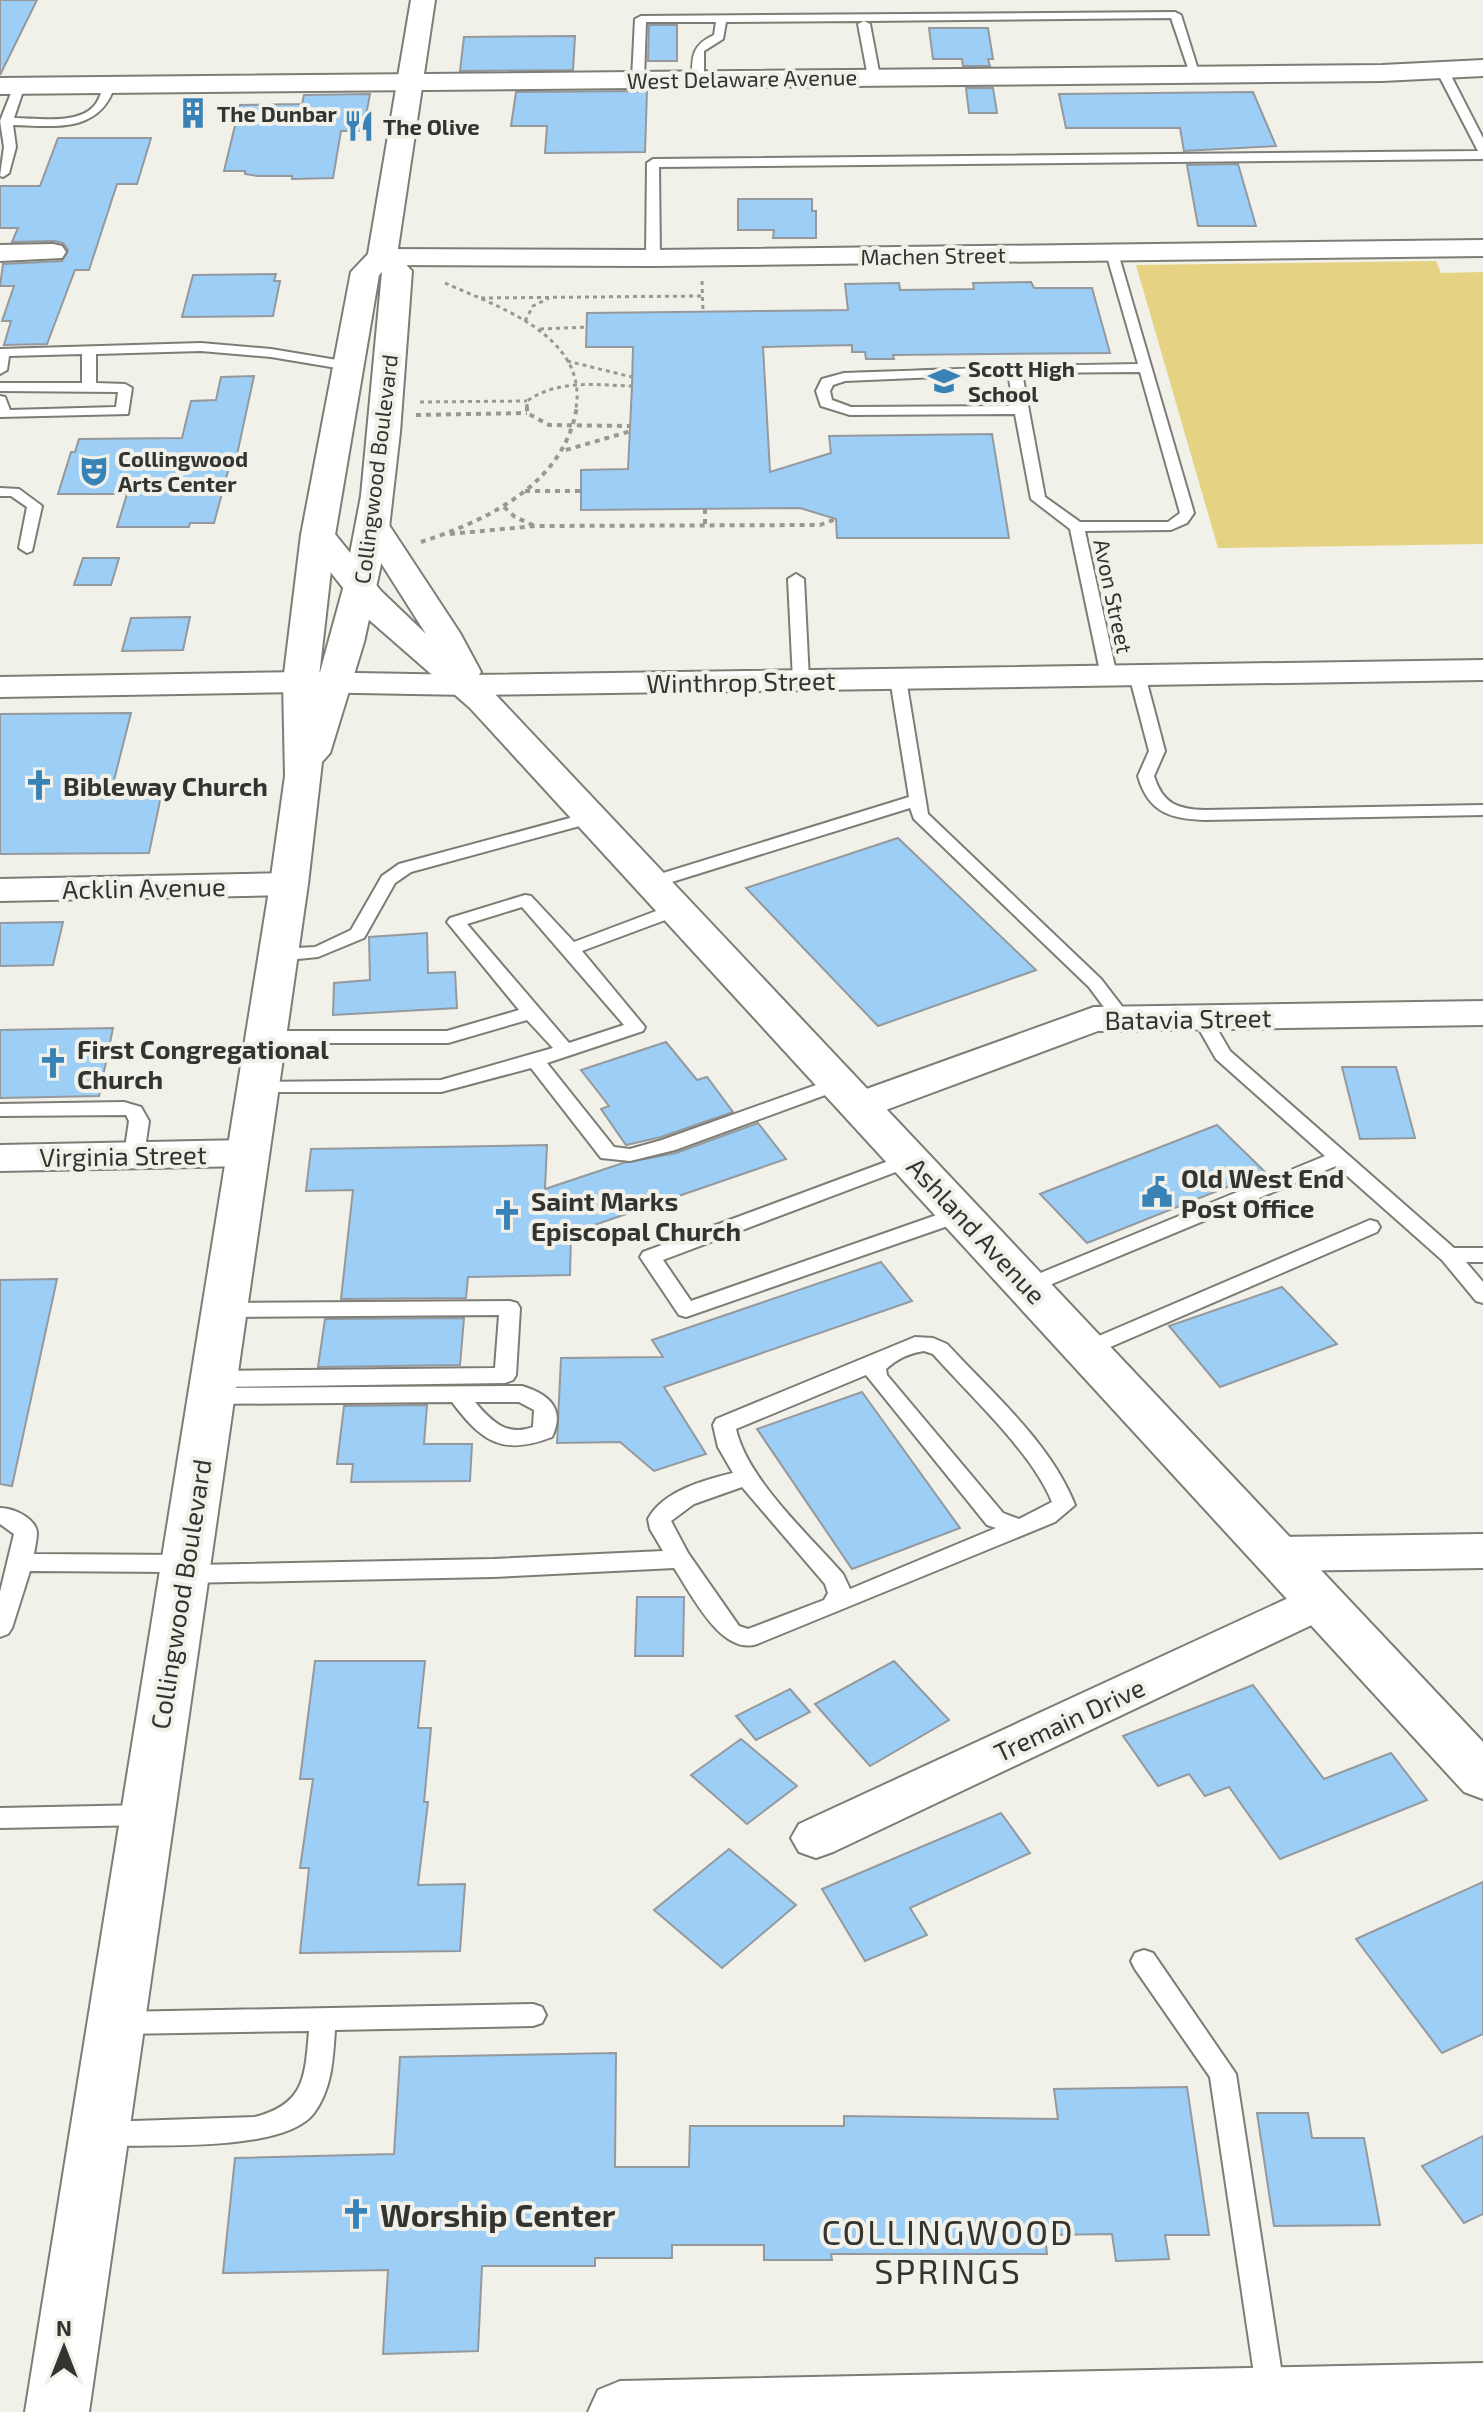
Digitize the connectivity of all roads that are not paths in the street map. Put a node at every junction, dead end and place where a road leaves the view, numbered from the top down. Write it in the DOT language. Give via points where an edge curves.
graph roads {
  1 [pos="423,0"];
  2 [pos="721,23"];
  3 [pos="864,24"];
  4 [pos="1483,68"];
  5 [pos="1442,70"];
  6 [pos="1196,74"];
  7 [pos="874,77"];
  8 [pos="698,78"];
  9 [pos="638,79"];
  10 [pos="408,82"];
  11 [pos="109,85"];
  12 [pos="10,86"];
  13 [pos="6,121"];
  14 [pos="1483,152"];
  15 [pos="3,173"];
  16 [pos="1483,248"];
  17 [pos="53,252"];
  18 [pos="0,253"];
  19 [pos="1112,253"];
  20 [pos="382,257"];
  21 [pos="653,258"];
  22 [pos="89,351"];
  23 [pos="349,366"];
  24 [pos="1146,368"];
  25 [pos="1014,369"];
  26 [pos="0,370"];
  27 [pos="388,374"];
  28 [pos="0,387"];
  29 [pos="89,387"];
  30 [pos="0,400"];
  31 [pos="1021,410"];
  32 [pos="0,492"];
  33 [pos="373,525"];
  34 [pos="1077,527"];
  35 [pos="318,535"];
  36 [pos="27,548"];
  37 [pos="796,579"];
  38 [pos="361,589"];
  39 [pos="1483,670"];
  40 [pos="1123,676"];
  41 [pos="898,679"];
  42 [pos="801,680"];
  43 [pos="301,682"];
  44 [pos="336,684"];
  45 [pos="469,685"];
  46 [pos="0,687"];
  47 [pos="304,776"];
  48 [pos="918,800"];
  49 [pos="1483,810"];
  50 [pos="592,817"];
  51 [pos="289,884"];
  52 [pos="0,890"];
  53 [pos="666,896"];
  54 [pos="571,949"];
  55 [pos="278,955"];
  56 [pos="531,1013"];
  57 [pos="1483,1013"];
  58 [pos="1201,1017"];
  59 [pos="1122,1018"];
  60 [pos="265,1037"];
  61 [pos="564,1049"];
  62 [pos="535,1061"];
  63 [pos="256,1088"];
  64 [pos="850,1094"];
  65 [pos="0,1110"];
  66 [pos="246,1153"];
  67 [pos="134,1155"];
  68 [pos="0,1158"];
  69 [pos="1338,1158"];
  70 [pos="910,1159"];
  71 [pos="958,1215"];
  72 [pos="1370,1227"];
  73 [pos="1449,1255"];
  74 [pos="1483,1255"];
  75 [pos="1028,1286"];
  76 [pos="1483,1296"];
  77 [pos="222,1310"];
  78 [pos="1087,1349"];
  79 [pos="883,1359"];
  80 [pos="211,1387"];
  81 [pos="458,1394"];
  82 [pos="747,1478"];
  83 [pos="0,1516"];
  84 [pos="1018,1527"];
  85 [pos="1483,1551"];
  86 [pos="1278,1554"];
  87 [pos="680,1559"];
  88 [pos="21,1562"];
  89 [pos="184,1569"];
  90 [pos="6,1598"];
  91 [pos="1321,1601"];
  92 [pos="832,1606"];
  93 [pos="0,1628"];
  94 [pos="1483,1777"];
  95 [pos="147,1815"];
  96 [pos="0,1818"];
  97 [pos="816,1838"];
  98 [pos="1144,1961"];
  99 [pos="533,2015"];
  100 [pos="323,2019"];
  101 [pos="115,2024"];
  102 [pos="99,2134"];
  103 [pos="1483,2393"];
  104 [pos="1271,2398"];
  105 [pos="57,2412"];
  106 [pos="620,2412"];
  1 -- 10 [label="main road, Collingwood Boulevard"];
  2 -- 8 [label="lane" via="719,37 699,47"];
  3 -- 7 [label="lane"];
  4 -- 5 [label="main road, West Delaware Avenue"];
  5 -- 6 [label="main road, West Delaware Avenue"];
  5 -- 14 [label="lane"];
  6 -- 7 [label="main road, West Delaware Avenue"];
  6 -- 9 [label="lane" via="1175,15 641,19"];
  7 -- 8 [label="main road, West Delaware Avenue"];
  8 -- 9 [label="main road, West Delaware Avenue"];
  9 -- 10 [label="main road, West Delaware Avenue"];
  10 -- 11 [label="main road, West Delaware Avenue"];
  10 -- 20 [label="main road, Collingwood Boulevard"];
  11 -- 12 [label="main road, West Delaware Avenue"];
  11 -- 13 [label="lane" via="93,114 66,121"];
  12 -- 13 [label="lane" via="18,95"];
  13 -- 15 [label="lane" via="10,147"];
  14 -- 21 [label="lane" via="653,163"];
  16 -- 19 [label="street, Machen Street"];
  17 -- 18 [label="street"];
  19 -- 21 [label="street, Machen Street"];
  19 -- 24 [label="lane"];
  20 -- 21 [label="street, Machen Street"];
  20 -- 23 [label="main road, Collingwood Boulevard" via="365,272"];
  20 -- 27 [label="main road, Collingwood Boulevard" via="398,271"];
  22 -- 23 [label="lane" via="201,347"];
  22 -- 26 [label="lane" via="3,352"];
  22 -- 29 [label="lane"];
  23 -- 27 [label="main road"];
  23 -- 35 [label="main road, Collingwood Boulevard"];
  24 -- 25 [label="lane"];
  24 -- 34 [label="lane" via="1187,513 1171,526"];
  25 -- 31 [label="lane"];
  25 -- 31 [label="lane" via="844,377 827,382 823,391 826,403 850,411"];
  27 -- 33 [label="main road, Collingwood Boulevard"];
  28 -- 29 [label="lane"];
  29 -- 30 [label="lane" via="125,388 123,411 4,414"];
  31 -- 34 [label="lane" via="1038,499"];
  32 -- 36 [label="lane" via="14,492 35,506"];
  33 -- 38 [label="main road, Collingwood Boulevard"];
  33 -- 45 [label="main road, Ashland Avenue" via="444,632"];
  34 -- 40 [label="lane, Avon Street"];
  35 -- 38 [label="main road, Ashland Avenue"];
  35 -- 43 [label="main road, Collingwood Boulevard"];
  37 -- 42 [label="lane"];
  38 -- 44 [label="main road, Collingwood Boulevard"];
  38 -- 45 [label="main road, Ashland Avenue" via="402,632"];
  39 -- 40 [label="street, Winthrop Street"];
  40 -- 41 [label="street, Winthrop Street"];
  40 -- 49 [label="lane, Avon Street" via="1157,751 1146,776 1154,800 1164,808 1205,815"];
  41 -- 42 [label="street, Winthrop Street"];
  41 -- 48 [label="lane"];
  42 -- 45 [label="street, Winthrop Street"];
  43 -- 44 [label="street, Winthrop Street"];
  43 -- 46 [label="street, Winthrop Street"];
  43 -- 47 [label="main road, Collingwood Boulevard"];
  44 -- 45 [label="street, Winthrop Street"];
  44 -- 47 [label="main road, Collingwood Boulevard"];
  45 -- 50 [label="main road, Ashland Avenue"];
  47 -- 51 [label="main road, Collingwood Boulevard"];
  48 -- 53 [label="lane"];
  48 -- 59 [label="lane" via="920,815 1095,983"];
  50 -- 53 [label="main road, Ashland Avenue"];
  50 -- 55 [label="lane" via="405,868 388,880 358,934 318,952"];
  51 -- 52 [label="street, Acklin Avenue"];
  51 -- 55 [label="main road, Collingwood Boulevard"];
  53 -- 54 [label="lane"];
  53 -- 64 [label="main road, Ashland Avenue"];
  54 -- 56 [label="lane" via="525,900 456,922"];
  54 -- 61 [label="lane" via="636,1027"];
  55 -- 60 [label="main road, Collingwood Boulevard"];
  56 -- 60 [label="lane" via="448,1037"];
  56 -- 61 [label="lane"];
  57 -- 58 [label="street, Batavia Street"];
  58 -- 59 [label="street, Batavia Street"];
  58 -- 69 [label="lane" via="1223,1055"];
  59 -- 64 [label="street, Batavia Street" via="1094,1019"];
  60 -- 63 [label="main road, Collingwood Boulevard"];
  61 -- 62 [label="lane"];
  62 -- 63 [label="lane" via="441,1086"];
  62 -- 64 [label="lane" via="608,1153 630,1155"];
  63 -- 66 [label="main road, Collingwood Boulevard"];
  64 -- 70 [label="main road, Ashland Avenue"];
  65 -- 67 [label="lane" via="134,1111 139,1121"];
  66 -- 67 [label="street, Virginia Street"];
  66 -- 77 [label="main road, Collingwood Boulevard"];
  67 -- 68 [label="street, Virginia Street"];
  69 -- 73 [label="lane"];
  69 -- 75 [label="lane"];
  70 -- 71 [label="main road, Ashland Avenue"];
  70 -- 71 [label="lane" via="650,1257 686,1310"];
  71 -- 75 [label="main road, Ashland Avenue"];
  72 -- 78 [label="lane"];
  73 -- 74 [label="lane"];
  73 -- 76 [label="lane"];
  75 -- 78 [label="main road, Ashland Avenue"];
  77 -- 80 [label="main road, Collingwood Boulevard"];
  77 -- 80 [label="lane" via="510,1308 505,1375"];
  78 -- 86 [label="main road, Ashland Avenue"];
  79 -- 82 [label="lane" via="724,1425 729,1447"];
  79 -- 84 [label="lane" via="875,1367 877,1377 995,1519"];
  79 -- 84 [label="lane" via="919,1344 940,1349 1033,1456 1061,1492 1064,1505"];
  80 -- 81 [label="lane"];
  80 -- 89 [label="main road, Collingwood Boulevard"];
  82 -- 87 [label="lane" via="666,1509 659,1519 661,1529"];
  82 -- 92 [label="lane" via="835,1580 840,1593"];
  83 -- 88 [label="lane" via="9,1516 26,1531"];
  84 -- 92 [label="lane"];
  85 -- 86 [label="street"];
  86 -- 91 [label="main road, Ashland Avenue"];
  87 -- 89 [label="lane" via="493,1568"];
  87 -- 92 [label="lane" via="731,1632 749,1638"];
  88 -- 89 [label="lane"];
  88 -- 90 [label="lane"];
  89 -- 95 [label="main road, Collingwood Boulevard"];
  90 -- 93 [label="lane"];
  91 -- 94 [label="main road, Ashland Avenue"];
  91 -- 97 [label="street, Tremain Drive"];
  95 -- 96 [label="lane"];
  95 -- 101 [label="main road, Collingwood Boulevard"];
  98 -- 104 [label="lane" via="1223,2074"];
  99 -- 100 [label="lane"];
  100 -- 101 [label="lane"];
  100 -- 102 [label="lane" via="313,2091 302,2108 281,2122 255,2129"];
  101 -- 102 [label="main road, Collingwood Boulevard"];
  102 -- 105 [label="main road, Collingwood Boulevard"];
  103 -- 104 [label="main road"];
  104 -- 106 [label="main road"];
}
